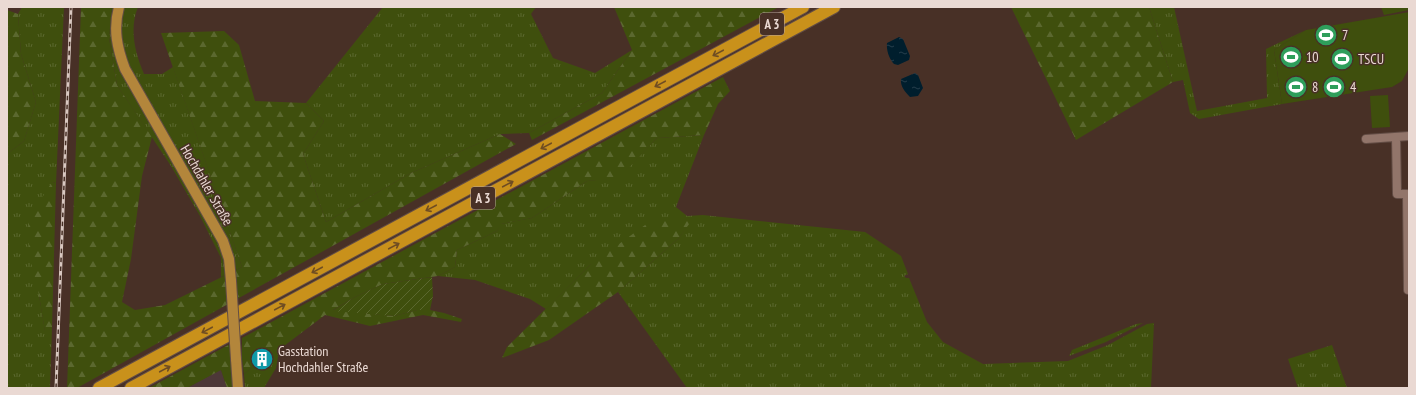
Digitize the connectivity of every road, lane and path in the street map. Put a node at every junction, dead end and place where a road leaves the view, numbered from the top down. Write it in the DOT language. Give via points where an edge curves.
graph roads {
  1 [pos="119,7"];
  2 [pos="803,7"];
  3 [pos="834,7"];
  4 [pos="1409,136"];
  5 [pos="1396,137"];
  6 [pos="1366,139"];
  7 [pos="1408,194"];
  8 [pos="1409,290"];
  9 [pos="99,388"];
  10 [pos="131,388"];
  11 [pos="238,388"];
  1 -- 11 [label="main road, Hochdahler Straße, bridge" via="116,38 125,69 223,241 229,259"];
  2 -- 9 [label="highway, A 3, one-way"];
  10 -- 3 [label="highway, A 3, one-way"];
  4 -- 5 [label="street"];
  5 -- 6 [label="street"];
  5 -- 7 [label="street" via="1397,194"];
  7 -- 8 [label="street"];
}
